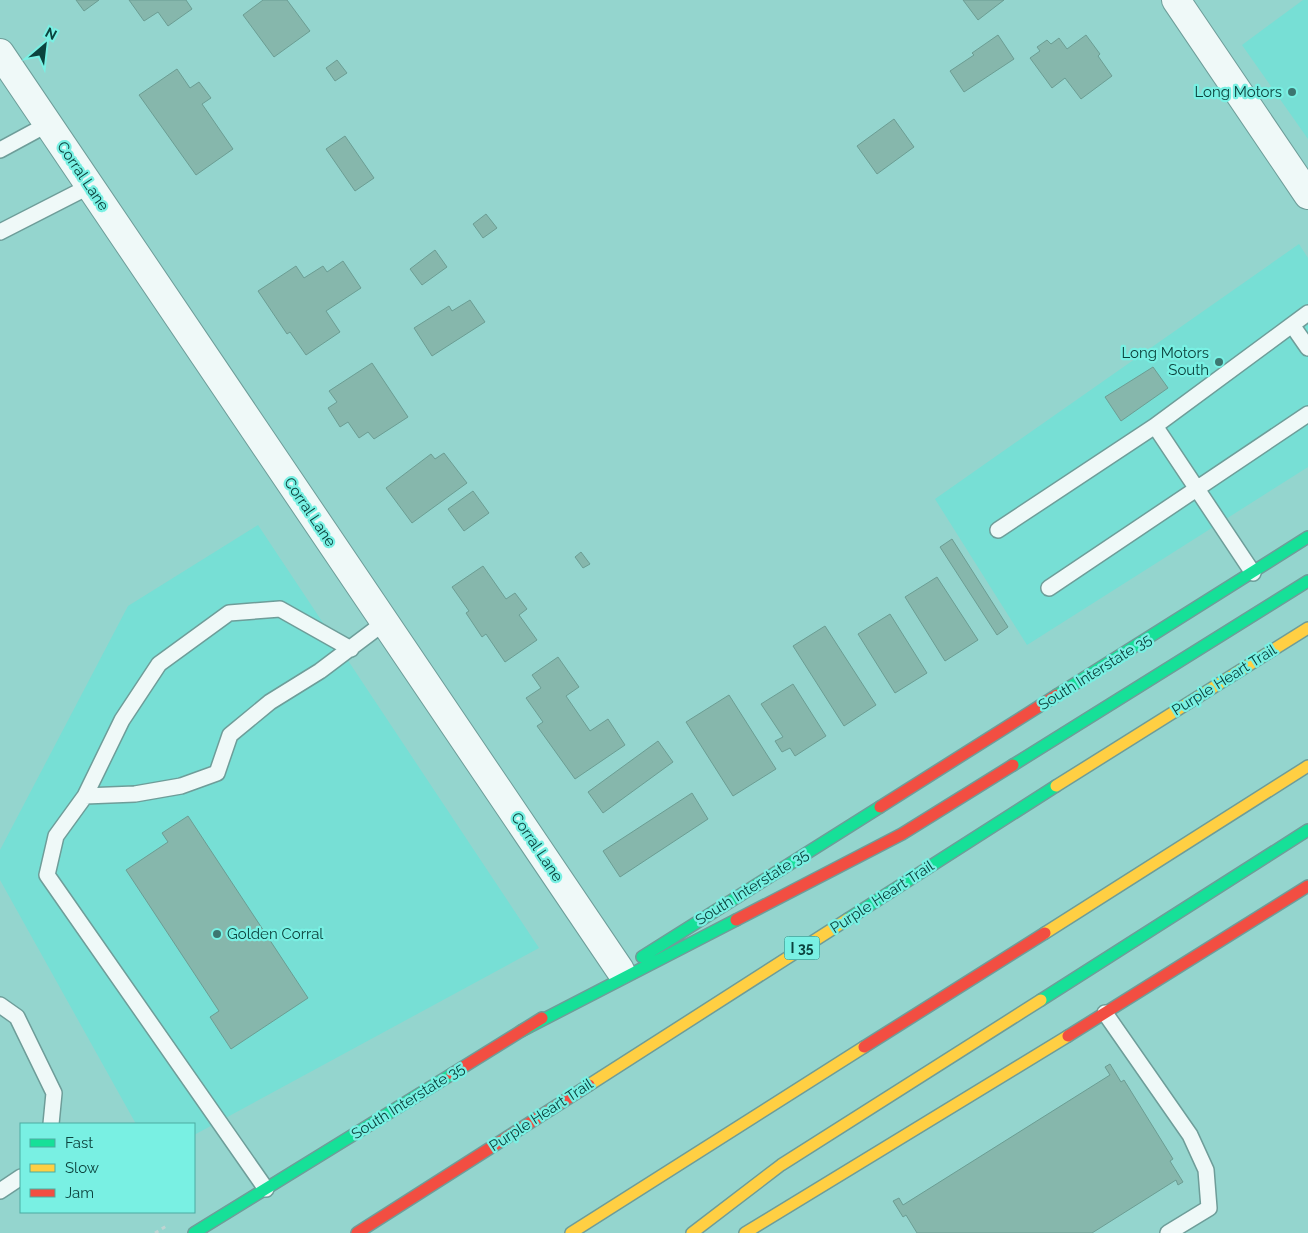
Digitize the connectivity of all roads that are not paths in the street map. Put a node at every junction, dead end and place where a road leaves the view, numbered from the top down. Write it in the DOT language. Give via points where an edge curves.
graph roads {
  1 [pos="1176,0"];
  2 [pos="0,53"];
  3 [pos="48,124"];
  4 [pos="0,150"];
  5 [pos="90,186"];
  6 [pos="1308,195"];
  7 [pos="0,232"];
  8 [pos="1308,313"];
  9 [pos="1292,325"];
  10 [pos="1308,348"];
  11 [pos="1308,414"];
  12 [pos="1155,426"];
  13 [pos="1196,488"];
  14 [pos="998,530"];
  15 [pos="1308,537"];
  16 [pos="1253,573"];
  17 [pos="1308,581"];
  18 [pos="1049,588"];
  19 [pos="385,622"];
  20 [pos="1308,628"];
  21 [pos="351,649"];
  22 [pos="1308,766"];
  23 [pos="85,796"];
  24 [pos="1308,830"];
  25 [pos="1308,886"];
  26 [pos="620,970"];
  27 [pos="0,1005"];
  28 [pos="1105,1014"];
  29 [pos="521,1031"];
  30 [pos="51,1123"];
  31 [pos="20,1178"];
  32 [pos="266,1189"];
  33 [pos="0,1191"];
  34 [pos="194,1233"];
  35 [pos="356,1233"];
  36 [pos="571,1233"];
  37 [pos="692,1233"];
  38 [pos="745,1233"];
  39 [pos="1168,1233"];
  1 -- 6 [label="street"];
  2 -- 3 [label="street, Corral Lane"];
  3 -- 4 [label="lane"];
  3 -- 5 [label="street, Corral Lane"];
  5 -- 7 [label="lane"];
  5 -- 19 [label="street, Corral Lane"];
  8 -- 9 [label="lane"];
  9 -- 10 [label="lane"];
  9 -- 12 [label="lane"];
  11 -- 13 [label="lane"];
  12 -- 13 [label="lane"];
  12 -- 14 [label="lane"];
  13 -- 16 [label="lane"];
  13 -- 18 [label="lane"];
  15 -- 16 [label="main road, South Interstate 35"];
  16 -- 26 [label="main road, South Interstate 35"];
  17 -- 29 [label="main road" via="902,834"];
  19 -- 21 [label="lane"];
  19 -- 26 [label="street, Corral Lane"];
  20 -- 35 [label="main road, Purple Heart Trail / I 35"];
  21 -- 23 [label="lane" via="270,702 230,735 218,773 181,786 135,794"];
  21 -- 23 [label="lane" via="280,609 229,613 159,664 122,720"];
  22 -- 36 [label="main road"];
  23 -- 32 [label="lane" via="56,836 47,875"];
  24 -- 37 [label="main road" via="782,1165"];
  25 -- 28 [label="main road"];
  26 -- 29 [label="main road, South Interstate 35"];
  27 -- 30 [label="lane" via="17,1018 54,1093"];
  28 -- 38 [label="main road"];
  28 -- 39 [label="lane" via="1190,1135 1206,1170 1209,1208"];
  29 -- 32 [label="main road, South Interstate 35"];
  31 -- 33 [label="lane"];
  32 -- 34 [label="main road, South Interstate 35"];
}
